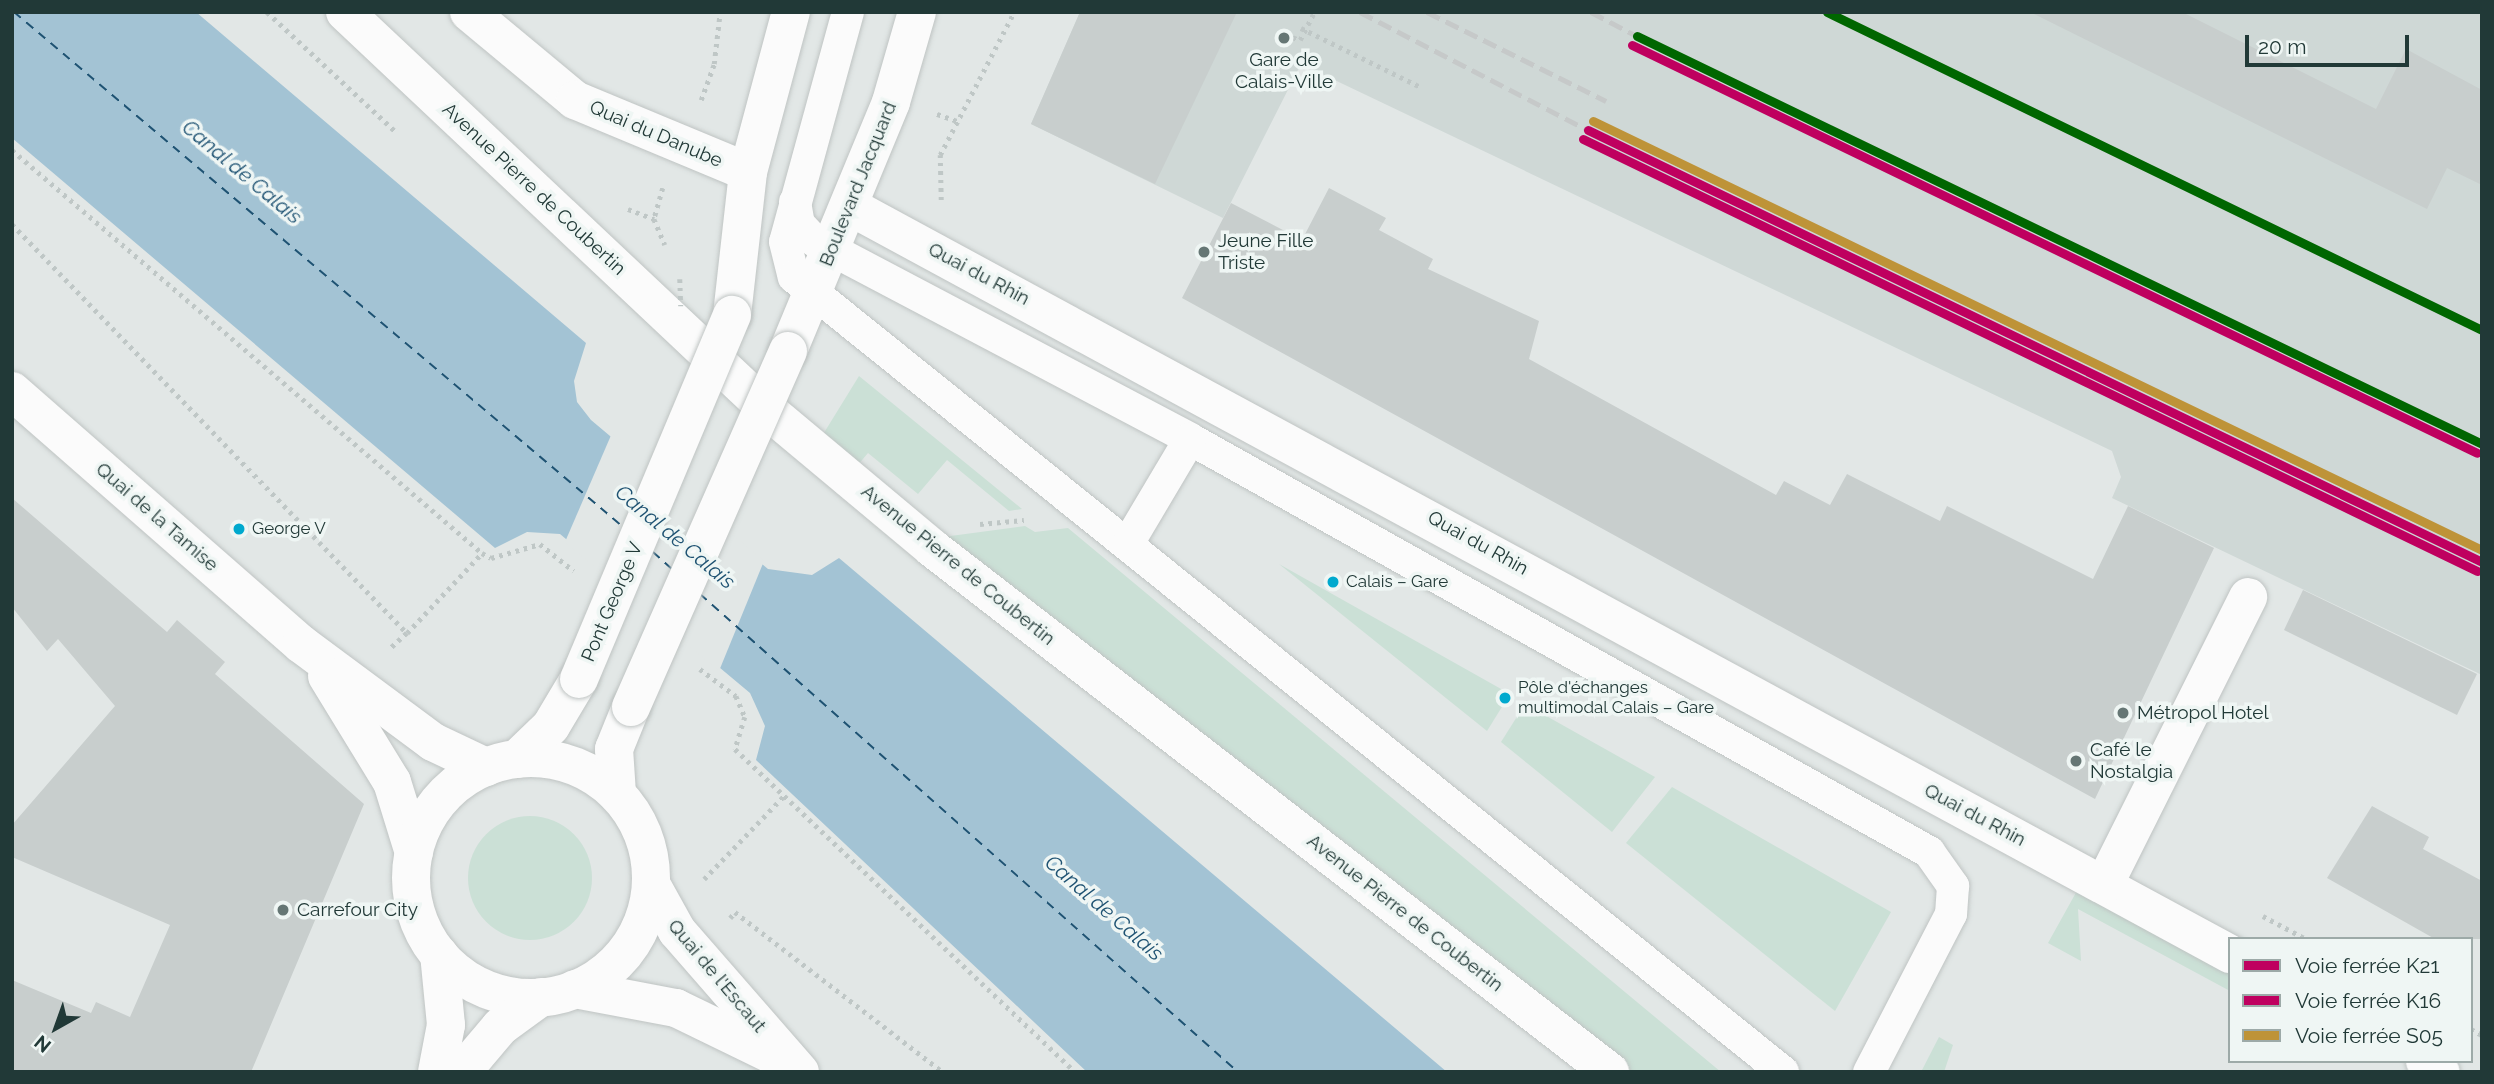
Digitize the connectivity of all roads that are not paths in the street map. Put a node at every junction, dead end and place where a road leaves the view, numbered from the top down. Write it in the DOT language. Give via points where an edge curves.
graph roads {
  1 [pos="345,12"];
  2 [pos="469,12"];
  3 [pos="791,12"];
  4 [pos="848,12"];
  5 [pos="917,12"];
  6 [pos="748,172"];
  7 [pos="795,202"];
  8 [pos="849,206"];
  9 [pos="831,250"];
  10 [pos="813,294"];
  11 [pos="12,391"];
  12 [pos="1190,439"];
  13 [pos="1129,540"];
  14 [pos="2248,597"];
  15 [pos="302,644"];
  16 [pos="501,763"];
  17 [pos="617,793"];
  18 [pos="414,853"];
  19 [pos="651,884"];
  20 [pos="2104,885"];
  21 [pos="2228,953"];
  22 [pos="439,954"];
  23 [pos="558,993"];
  24 [pos="795,1068"];
  25 [pos="437,1072"];
  26 [pos="462,1072"];
  27 [pos="1610,1072"];
  28 [pos="1783,1072"];
  29 [pos="1869,1072"];
  1 -- 27 [label="street, Avenue Pierre de Coubertin" via="772,414 932,548"];
  2 -- 6 [label="street, Quai du Danube" via="575,100"];
  3 -- 6 [label="street"];
  4 -- 7 [label="lane"];
  5 -- 8 [label="street, Boulevard Jacquard" via="891,102"];
  6 -- 16 [label="street, Pont George V, bridge" via="732,315 579,679 551,726"];
  7 -- 9 [label="lane" via="803,229"];
  7 -- 10 [label="lane" via="787,263"];
  8 -- 9 [label="street, Boulevard Jacquard"];
  8 -- 20 [label="street, Quai du Rhin"];
  9 -- 10 [label="street, Boulevard Jacquard"];
  9 -- 12 [label="lane"];
  10 -- 13 [label="lane"];
  10 -- 17 [label="street, Boulevard Jacquard, bridge" via="614,748"];
  11 -- 15 [label="street, Quai de la Tamise"];
  12 -- 13 [label="lane"];
  12 -- 29 [label="lane" via="1739,742 1940,862 1953,886 1951,914"];
  13 -- 28 [label="lane"];
  14 -- 20 [label="street"];
  15 -- 16 [label="street, Quai de la Tamise" via="433,742"];
  15 -- 18 [label="street, Quai de la Tamise" via="371,741 392,782"];
  16 -- 17 [label="street" via="571,765"];
  16 -- 18 [label="street" via="443,796"];
  17 -- 19 [label="street" via="640,829"];
  18 -- 22 [label="street" via="415,906"];
  19 -- 23 [label="street" via="628,948"];
  19 -- 24 [label="street, Quai de l'Escaut" via="677,931"];
  20 -- 21 [label="street, Quai du Rhin"];
  22 -- 23 [label="street" via="491,990"];
  22 -- 25 [label="street" via="446,1025"];
  23 -- 24 [label="street, Quai de l'Escaut" via="676,1009"];
  23 -- 26 [label="street" via="500,1027"];
}
